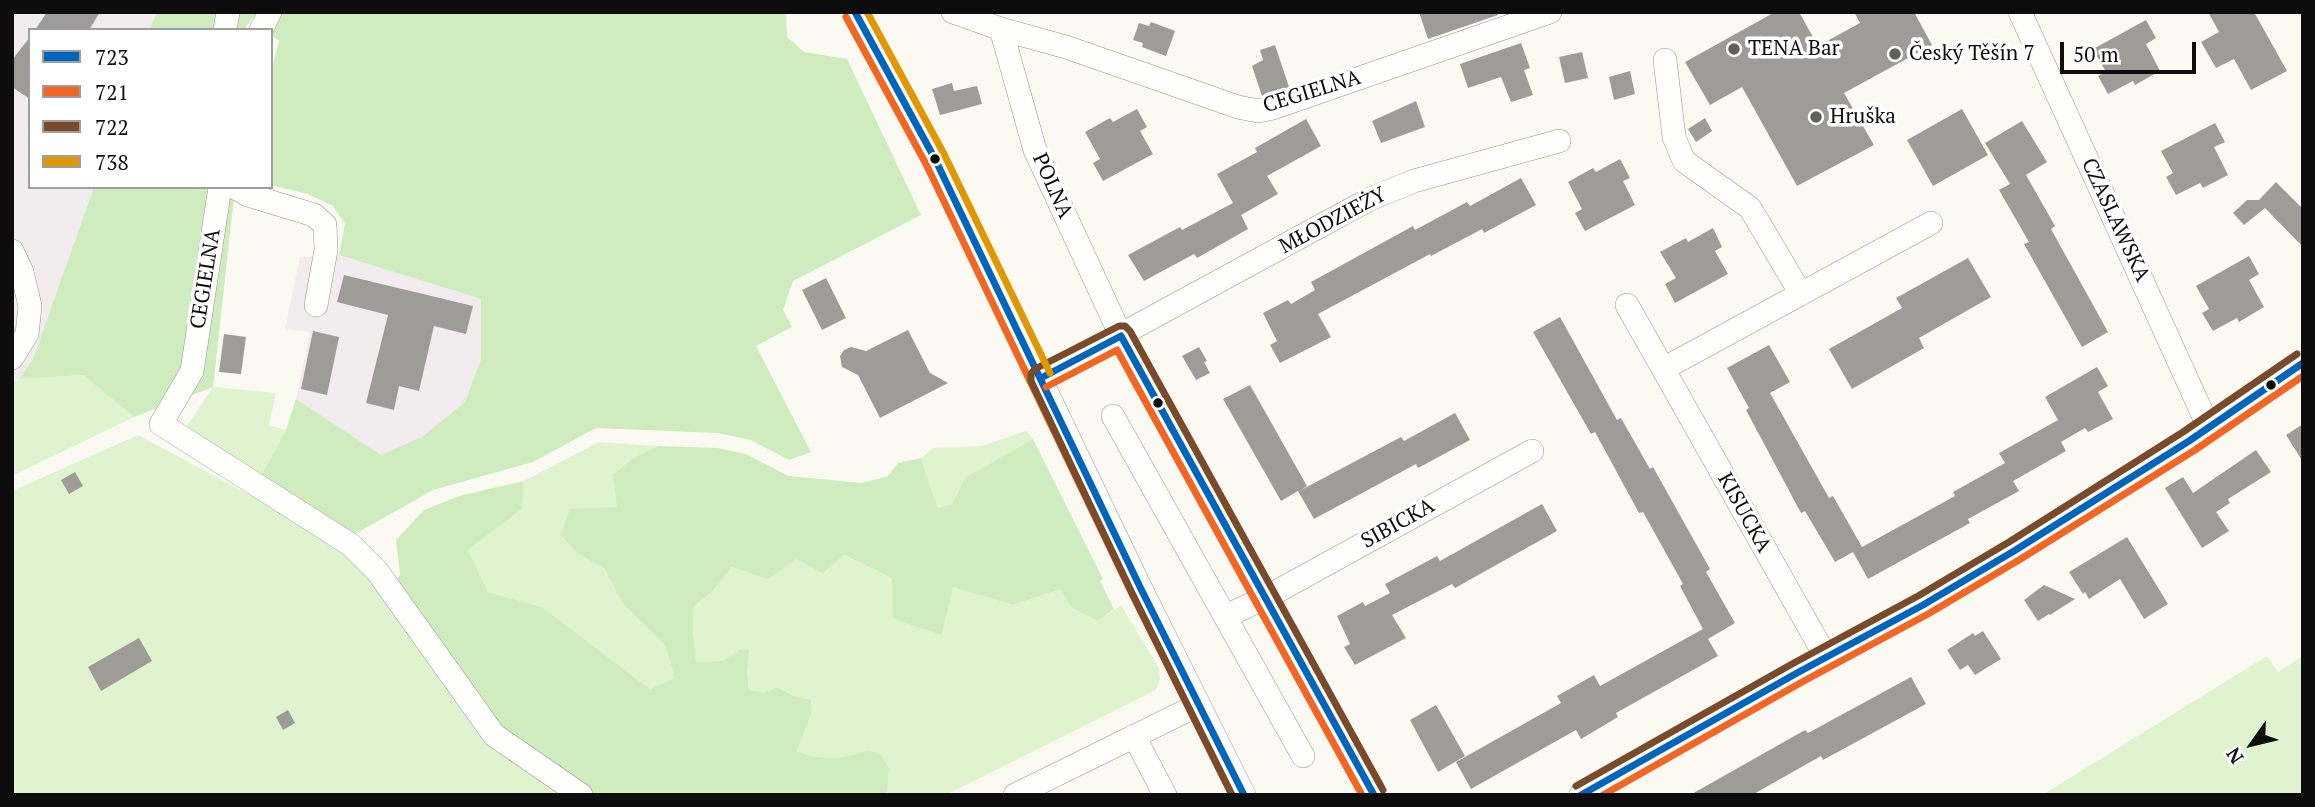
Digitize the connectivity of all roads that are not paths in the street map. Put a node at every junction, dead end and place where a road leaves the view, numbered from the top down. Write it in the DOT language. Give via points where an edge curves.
graph roads {
  1 [pos="270,12"];
  2 [pos="855,12"];
  3 [pos="953,12"];
  4 [pos="1550,12"];
  5 [pos="2020,12"];
  6 [pos="262,28"];
  7 [pos="1001,29"];
  8 [pos="1665,60"];
  9 [pos="1559,141"];
  10 [pos="220,189"];
  11 [pos="238,189"];
  12 [pos="1931,223"];
  13 [pos="12,251"];
  14 [pos="1801,294"];
  15 [pos="316,305"];
  16 [pos="1628,305"];
  17 [pos="1121,336"];
  18 [pos="12,358"];
  19 [pos="2303,363"];
  20 [pos="1663,369"];
  21 [pos="1041,378"];
  22 [pos="1113,416"];
  23 [pos="2209,428"];
  24 [pos="1532,451"];
  25 [pos="1265,598"];
  26 [pos="1226,616"];
  27 [pos="1826,657"];
  28 [pos="1198,705"];
  29 [pos="1134,736"];
  30 [pos="1303,757"];
  31 [pos="581,795"];
  32 [pos="1015,795"];
  33 [pos="1166,795"];
  34 [pos="1244,795"];
  35 [pos="1374,795"];
  36 [pos="1581,795"];
  1 -- 6 [label="street"];
  2 -- 21 [label="street" via="935,159"];
  3 -- 7 [label="street, CEGIELNA"];
  4 -- 7 [label="street, CEGIELNA" via="1258,111"];
  5 -- 23 [label="street, CZASLAWSKA"];
  7 -- 17 [label="street, POLNA" via="1035,150"];
  8 -- 14 [label="street" via="1674,137 1684,161 1750,208"];
  9 -- 17 [label="street, MŁODZIEŻY" via="1414,181 1370,199"];
  10 -- 31 [label="street, CEGIELNA" via="192,371 161,424 351,545 377,571 494,735"];
  11 -- 15 [label="street" via="314,215 325,225 326,250"];
  12 -- 14 [label="street"];
  13 -- 18 [label="street" via="30,306 27,334"];
  14 -- 20 [label="street"];
  16 -- 20 [label="street, KISUCKA"];
  17 -- 21 [label="street, MŁODZIEŻY"];
  17 -- 25 [label="street, POLNA"];
  19 -- 23 [label="street"];
  20 -- 27 [label="street, KISUCKA"];
  21 -- 28 [label="street"];
  22 -- 26 [label="street"];
  23 -- 27 [label="street" via="2014,551"];
  24 -- 25 [label="street, SIBICKA"];
  25 -- 26 [label="street, SIBICKA"];
  25 -- 35 [label="street, POLNA"];
  26 -- 30 [label="street"];
  27 -- 36 [label="street"];
  28 -- 29 [label="street"];
  28 -- 34 [label="street"];
  29 -- 32 [label="street"];
  29 -- 33 [label="street"];
}
